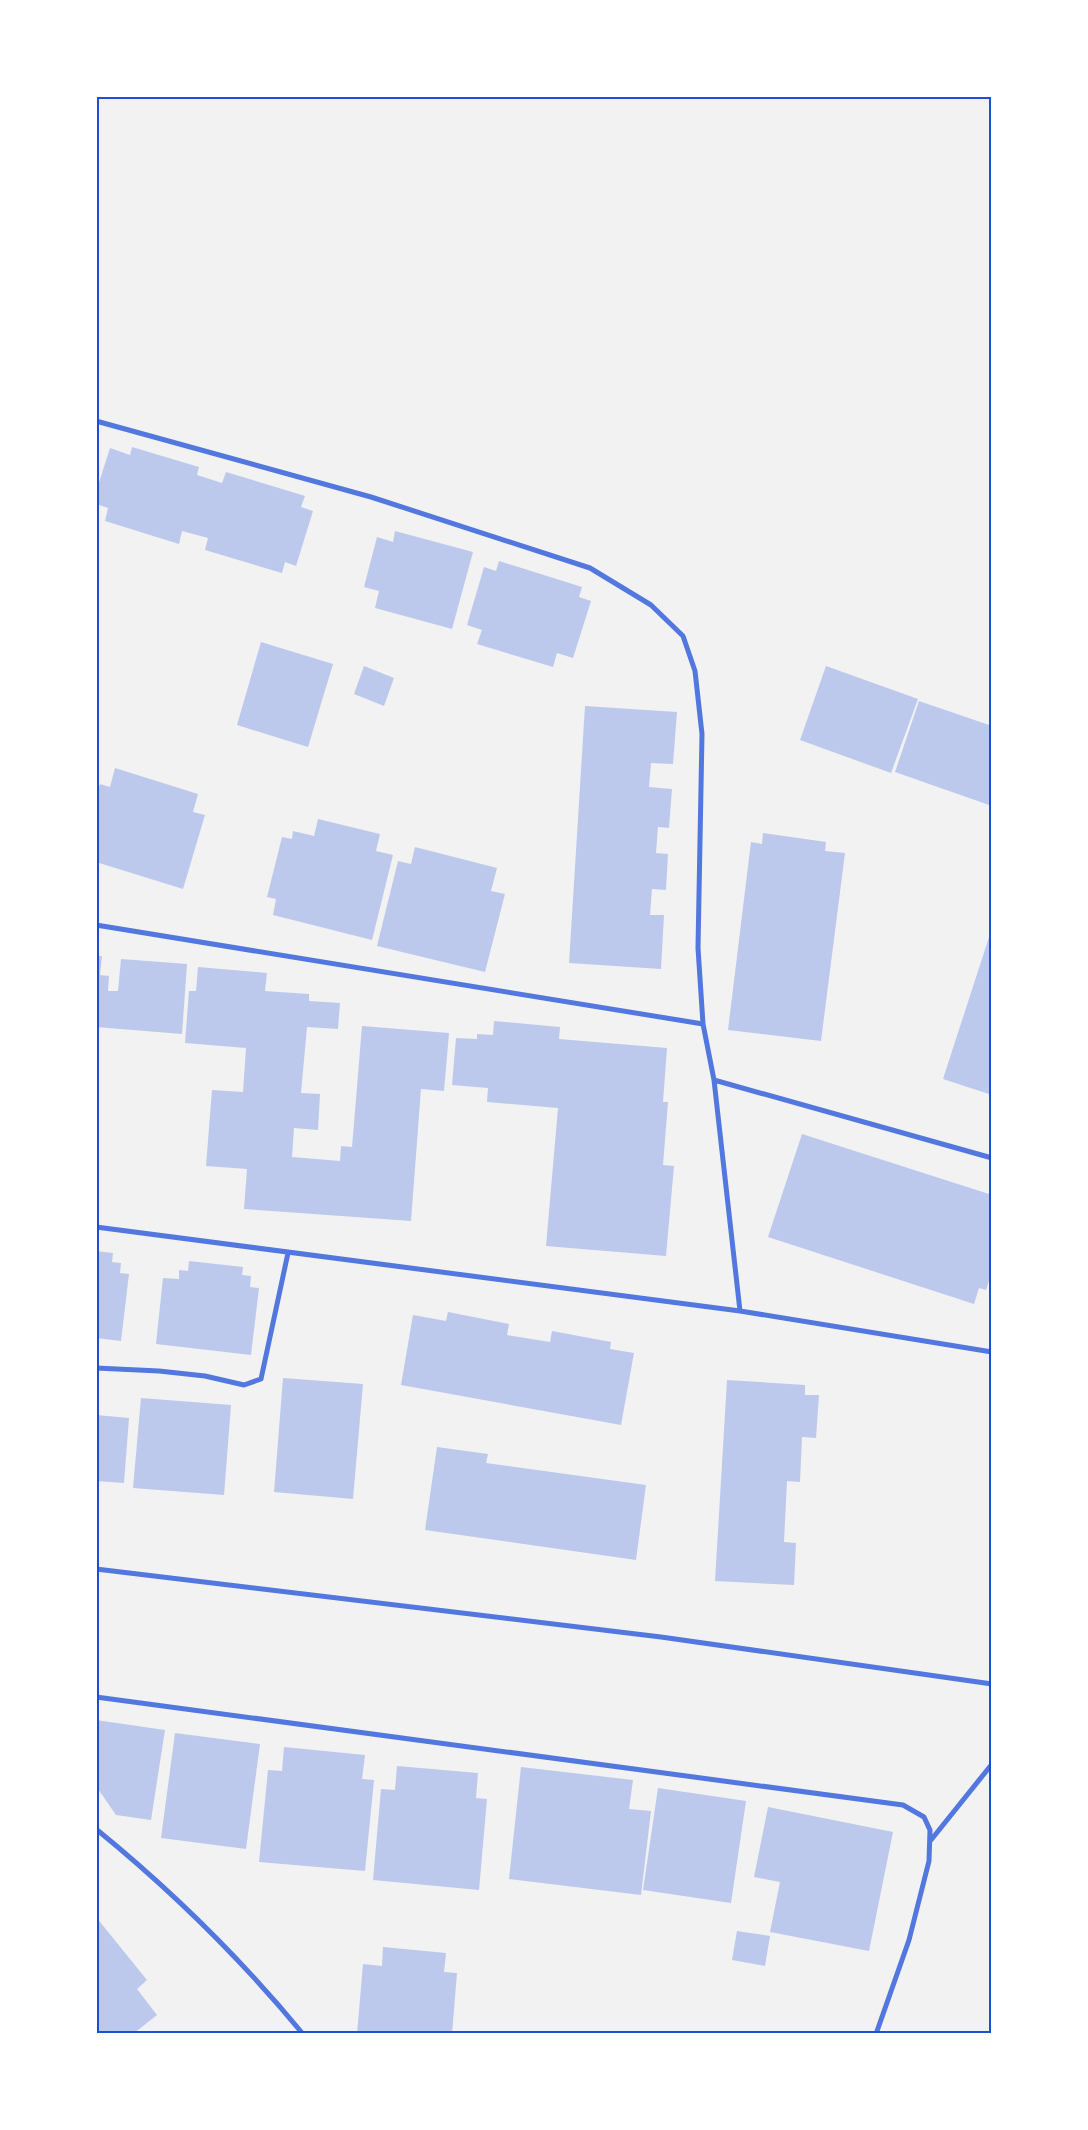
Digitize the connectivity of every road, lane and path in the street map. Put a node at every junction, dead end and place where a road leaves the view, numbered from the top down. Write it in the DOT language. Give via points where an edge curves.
graph roads {
  1 [pos="96,421"];
  2 [pos="96,925"];
  3 [pos="703,1024"];
  4 [pos="714,1080"];
  5 [pos="992,1158"];
  6 [pos="96,1227"];
  7 [pos="288,1253"];
  8 [pos="740,1311"];
  9 [pos="992,1352"];
  10 [pos="96,1368"];
  11 [pos="96,1569"];
  12 [pos="992,1684"];
  13 [pos="96,1697"];
  14 [pos="992,1764"];
  15 [pos="96,1829"];
  16 [pos="931,1840"];
  17 [pos="303,2034"];
  18 [pos="876,2034"];
  1 -- 3 [label="street" via="371,497 590,568 651,605 683,636 696,671 702,734 698,948"];
  2 -- 3 [label="street"];
  3 -- 4 [label="street"];
  4 -- 5 [label="street"];
  4 -- 8 [label="street"];
  6 -- 7 [label="street"];
  7 -- 8 [label="street"];
  7 -- 10 [label="street" via="261,1379 244,1385 159,1370"];
  8 -- 9 [label="street"];
  11 -- 12 [label="street" via="661,1636"];
  13 -- 16 [label="street" via="903,1805 924,1817"];
  14 -- 16 [label="street"];
  15 -- 17 [label="street" via="156,1879 262,1985"];
  16 -- 18 [label="street" via="929,1861 909,1940"];
}
